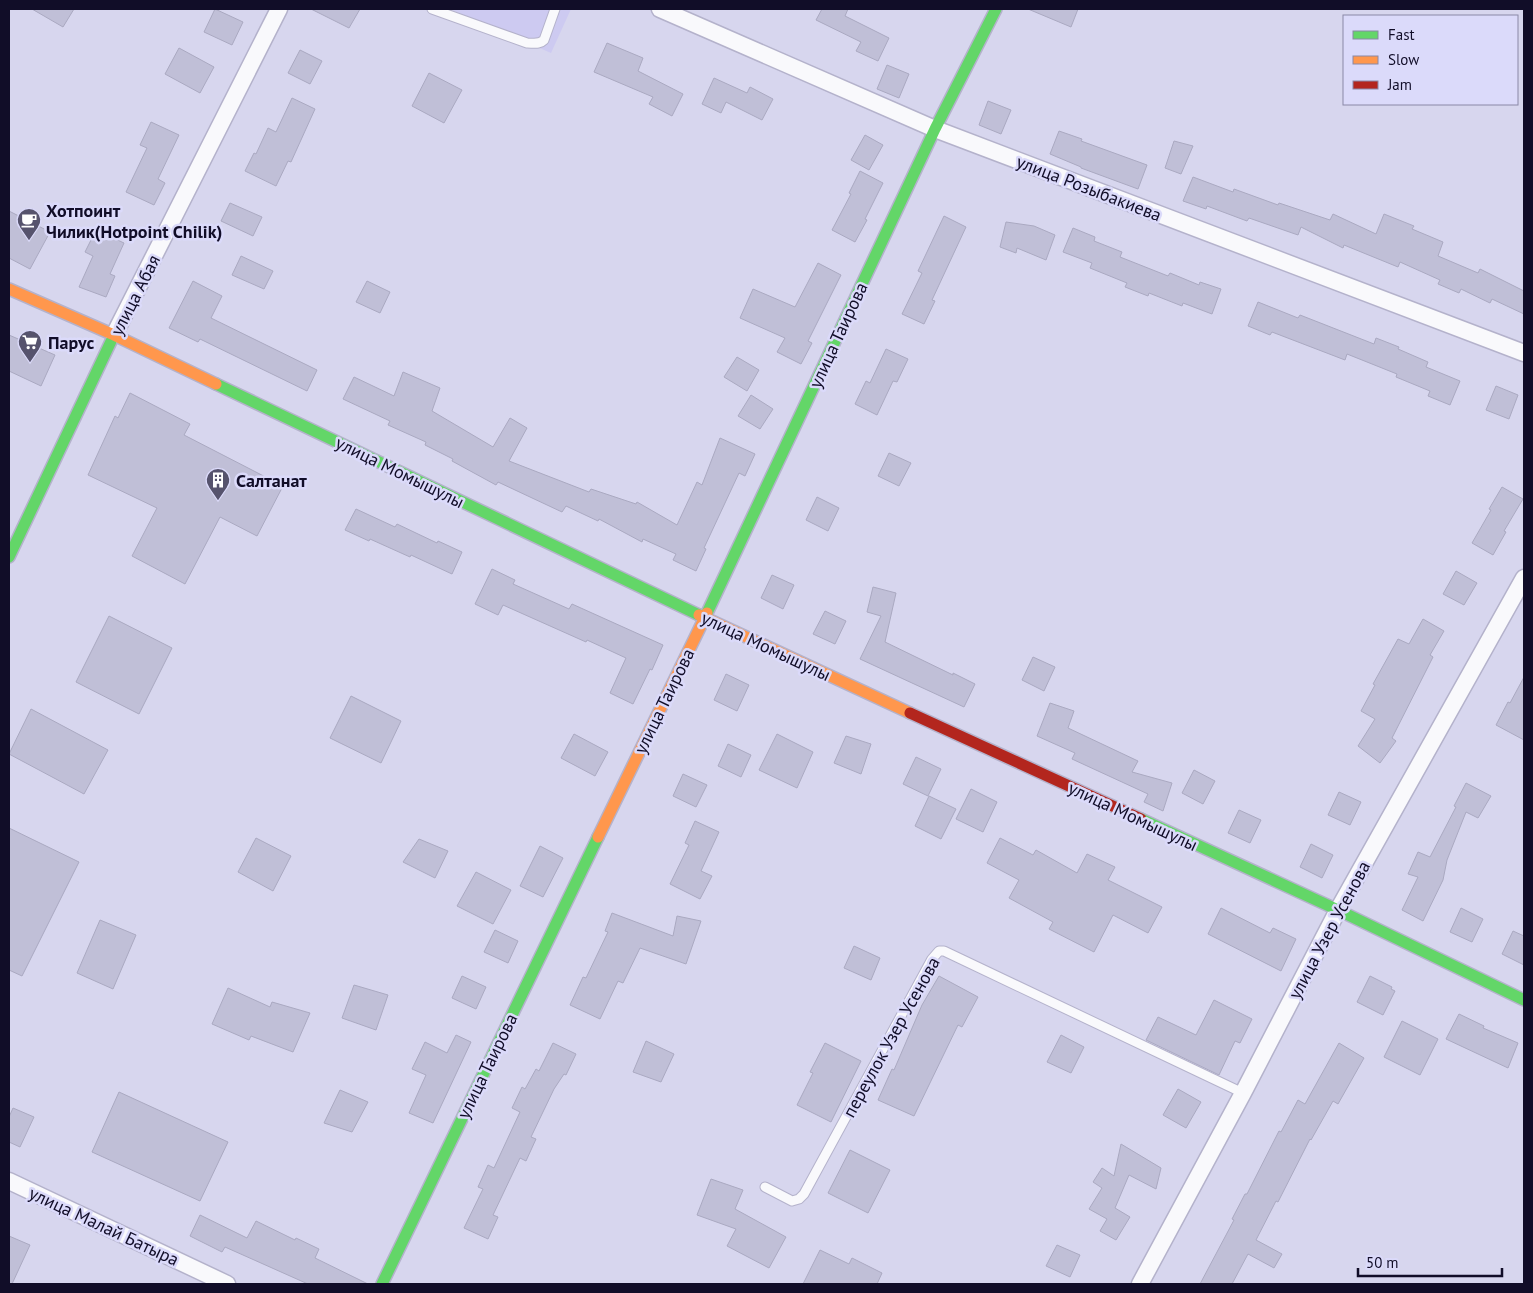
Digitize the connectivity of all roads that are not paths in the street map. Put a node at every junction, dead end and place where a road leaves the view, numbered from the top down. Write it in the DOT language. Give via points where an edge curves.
graph roads {
  1 [pos="432,9"];
  2 [pos="556,9"];
  3 [pos="660,9"];
  4 [pos="996,9"];
  5 [pos="277,10"];
  6 [pos="935,129"];
  7 [pos="9,289"];
  8 [pos="114,335"];
  9 [pos="1524,353"];
  10 [pos="9,557"];
  11 [pos="1524,578"];
  12 [pos="704,618"];
  13 [pos="1338,910"];
  14 [pos="1524,1000"];
  15 [pos="1243,1093"];
  16 [pos="9,1181"];
  17 [pos="765,1187"];
  18 [pos="227,1284"];
  19 [pos="382,1284"];
  20 [pos="1140,1284"];
  1 -- 2 [label="lane" via="535,44 544,40"];
  3 -- 6 [label="street, улица Розыбакиева"];
  4 -- 6 [label="street, улица Таирова"];
  5 -- 8 [label="street, улица Абая"];
  6 -- 9 [label="street, улица Розыбакиева"];
  6 -- 12 [label="street, улица Таирова"];
  7 -- 8 [label="street, улица Момышулы"];
  8 -- 10 [label="street, улица Абая"];
  8 -- 12 [label="street, улица Момышулы"];
  11 -- 13 [label="street, улица Узер Усенова"];
  12 -- 13 [label="street, улица Момышулы"];
  12 -- 19 [label="street, улица Таирова"];
  13 -- 14 [label="street, улица Момышулы"];
  13 -- 15 [label="street, улица Узер Усенова"];
  15 -- 17 [label="lane, переулок Узер Усенова" via="939,951 804,1194 792,1201"];
  15 -- 20 [label="street, улица Узер Усенова"];
  16 -- 18 [label="street, улица Малай Батыра"];
}
